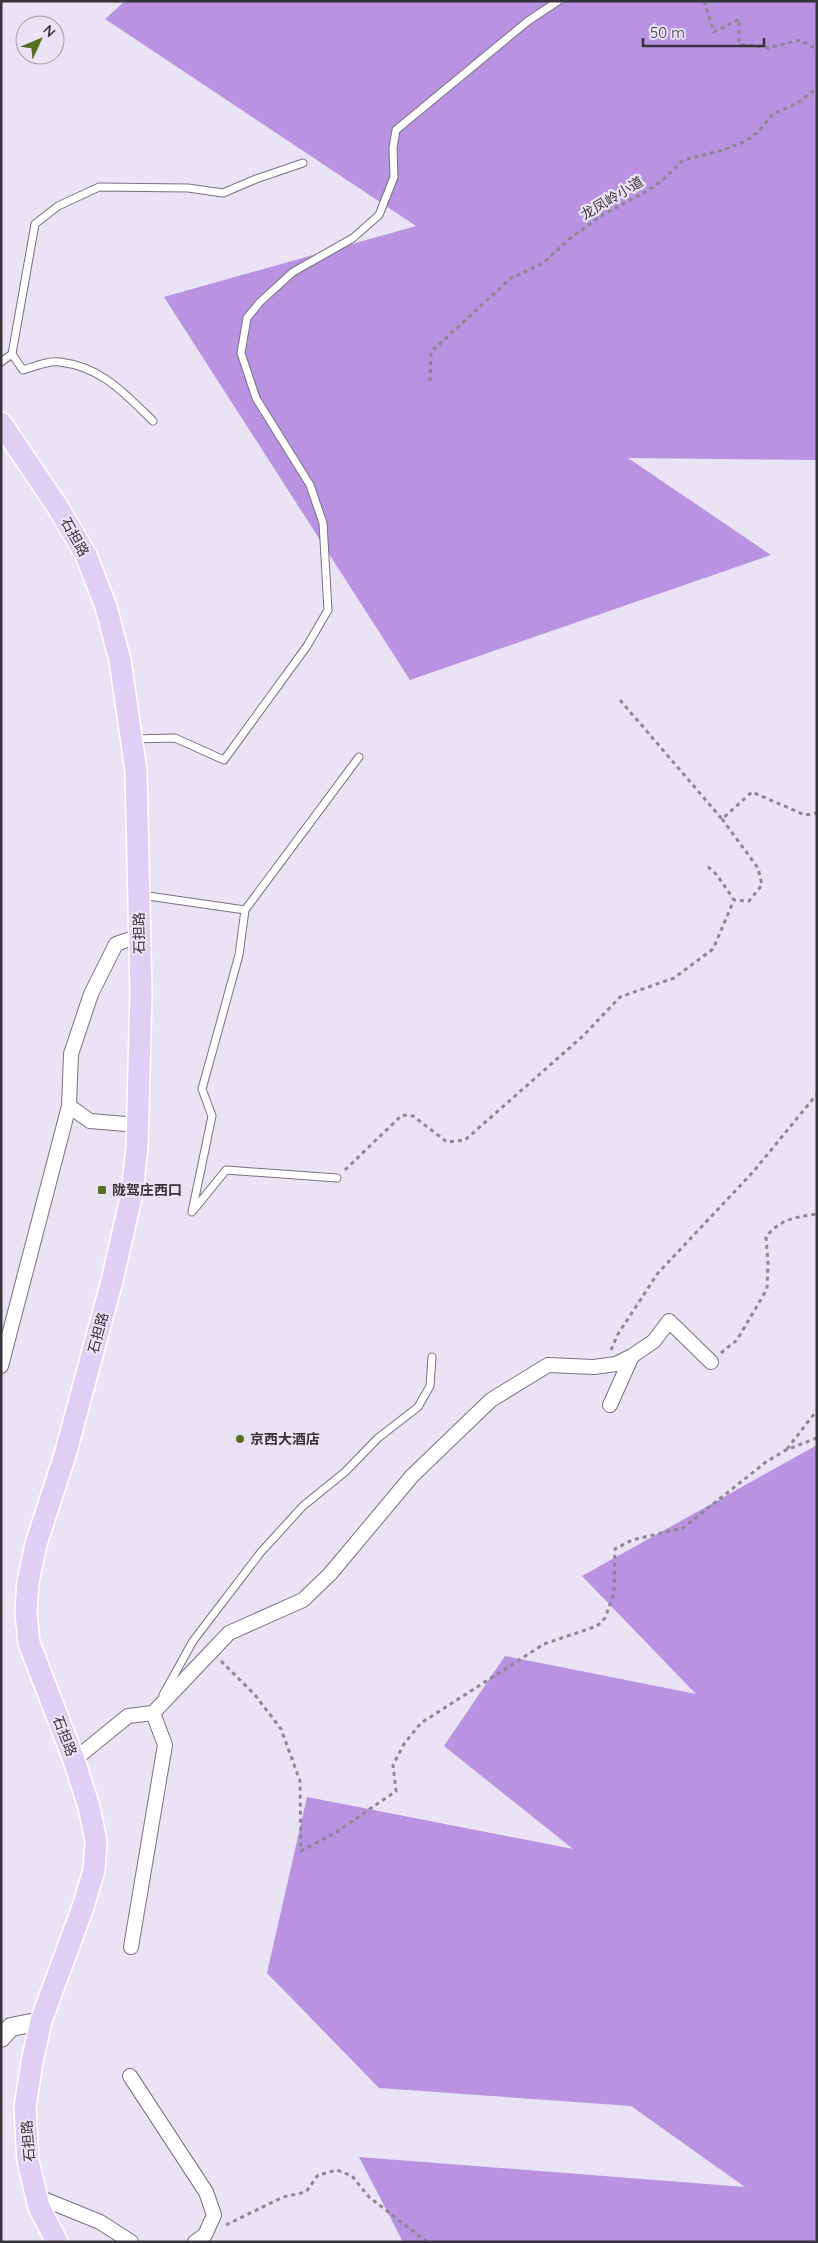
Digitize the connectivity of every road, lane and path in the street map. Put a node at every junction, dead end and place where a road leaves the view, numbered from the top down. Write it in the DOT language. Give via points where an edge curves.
graph roads {
  1 [pos="558,1"];
  2 [pos="704,1"];
  3 [pos="817,45"];
  4 [pos="817,88"];
  5 [pos="303,163"];
  6 [pos="12,354"];
  7 [pos="1,362"];
  8 [pos="430,381"];
  9 [pos="153,420"];
  10 [pos="1,423"];
  11 [pos="620,700"];
  12 [pos="132,739"];
  13 [pos="359,757"];
  14 [pos="817,813"];
  15 [pos="722,819"];
  16 [pos="705,864"];
  17 [pos="139,894"];
  18 [pos="734,900"];
  19 [pos="245,910"];
  20 [pos="139,936"];
  21 [pos="817,1094"];
  22 [pos="69,1106"];
  23 [pos="138,1125"];
  24 [pos="337,1178"];
  25 [pos="817,1214"];
  26 [pos="632,1356"];
  27 [pos="432,1357"];
  28 [pos="711,1362"];
  29 [pos="1,1366"];
  30 [pos="604,1366"];
  31 [pos="610,1405"];
  32 [pos="817,1410"];
  33 [pos="817,1438"];
  34 [pos="786,1450"];
  35 [pos="212,1652"];
  36 [pos="153,1713"];
  37 [pos="74,1760"];
  38 [pos="131,1948"];
  39 [pos="41,2021"];
  40 [pos="1,2038"];
  41 [pos="130,2076"];
  42 [pos="36,2196"];
  43 [pos="200,2238"];
  44 [pos="57,2242"];
  45 [pos="131,2242"];
  46 [pos="427,2242"];
  1 -- 12 [label="lane" via="528,21 396,130 394,177 379,215 353,238 292,272 247,318 241,353 256,398 310,484 323,523 328,610 307,646 224,760 175,738"];
  2 -- 3 [label="path" via="714,32 739,19 739,44 768,48 800,40 812,47"];
  4 -- 8 [label="path, 龙凤岭小道" via="796,104 773,114 746,141 683,160 664,180 604,214 542,264 511,278 432,352"];
  5 -- 6 [label="lane" via="223,193 188,188 99,187 58,206 35,224"];
  6 -- 7 [label="lane"];
  6 -- 9 [label="lane" via="23,370 59,361 109,379"];
  10 -- 12 [label="main road, 石担路" via="86,555 106,607 120,660"];
  11 -- 15 [label="path"];
  12 -- 17 [label="main road, 石担路" via="136,771"];
  13 -- 19 [label="lane"];
  14 -- 15 [label="path" via="805,815 752,792"];
  15 -- 18 [label="path" via="758,868 762,885 749,901"];
  16 -- 18 [label="path"];
  17 -- 19 [label="lane"];
  17 -- 20 [label="main road, 石担路"];
  18 -- 24 [label="path" via="713,950 674,978 620,998 583,1036 465,1140 447,1142 412,1116 402,1115"];
  19 -- 24 [label="lane" via="239,955 202,1090 212,1116 192,1212 226,1170"];
  20 -- 22 [label="street" via="116,944 92,994 71,1054"];
  20 -- 23 [label="main road, 石担路"];
  21 -- 30 [label="path" via="753,1172 658,1273 618,1334"];
  22 -- 23 [label="street" via="90,1121"];
  22 -- 29 [label="street"];
  23 -- 37 [label="main road, 石担路" via="132,1193 121,1245 66,1454 36,1544 28,1582 26,1614 29,1643"];
  25 -- 28 [label="path" via="793,1218 774,1227 766,1237 767,1289 737,1340"];
  26 -- 28 [label="street" via="654,1341 669,1321"];
  26 -- 30 [label="street"];
  26 -- 31 [label="street"];
  27 -- 36 [label="lane" via="430,1386 418,1407 378,1438 345,1472 303,1506 261,1552 193,1641"];
  30 -- 35 [label="street" via="548,1364 492,1400 412,1476 330,1574 302,1600 229,1633"];
  32 -- 34 [label="path"];
  33 -- 34 [label="path"];
  34 -- 35 [label="path" via="766,1462 684,1528 632,1540 615,1548 614,1593 605,1618 597,1626 544,1644 421,1723 393,1765 396,1791 335,1833 301,1851 300,1781 281,1729 255,1695"];
  35 -- 36 [label="street"];
  36 -- 37 [label="street" via="128,1716"];
  36 -- 38 [label="street" via="165,1745"];
  37 -- 39 [label="main road, 石担路" via="96,1841 94,1870"];
  39 -- 40 [label="street" via="11,2027"];
  39 -- 42 [label="main road, 石担路" via="25,2107 28,2161"];
  41 -- 43 [label="street" via="206,2192 214,2216"];
  42 -- 44 [label="main road, 石担路"];
  42 -- 45 [label="street" via="100,2222"];
  43 -- 46 [label="path" via="283,2196 306,2192 318,2175 337,2170 352,2176 369,2197"];
}
